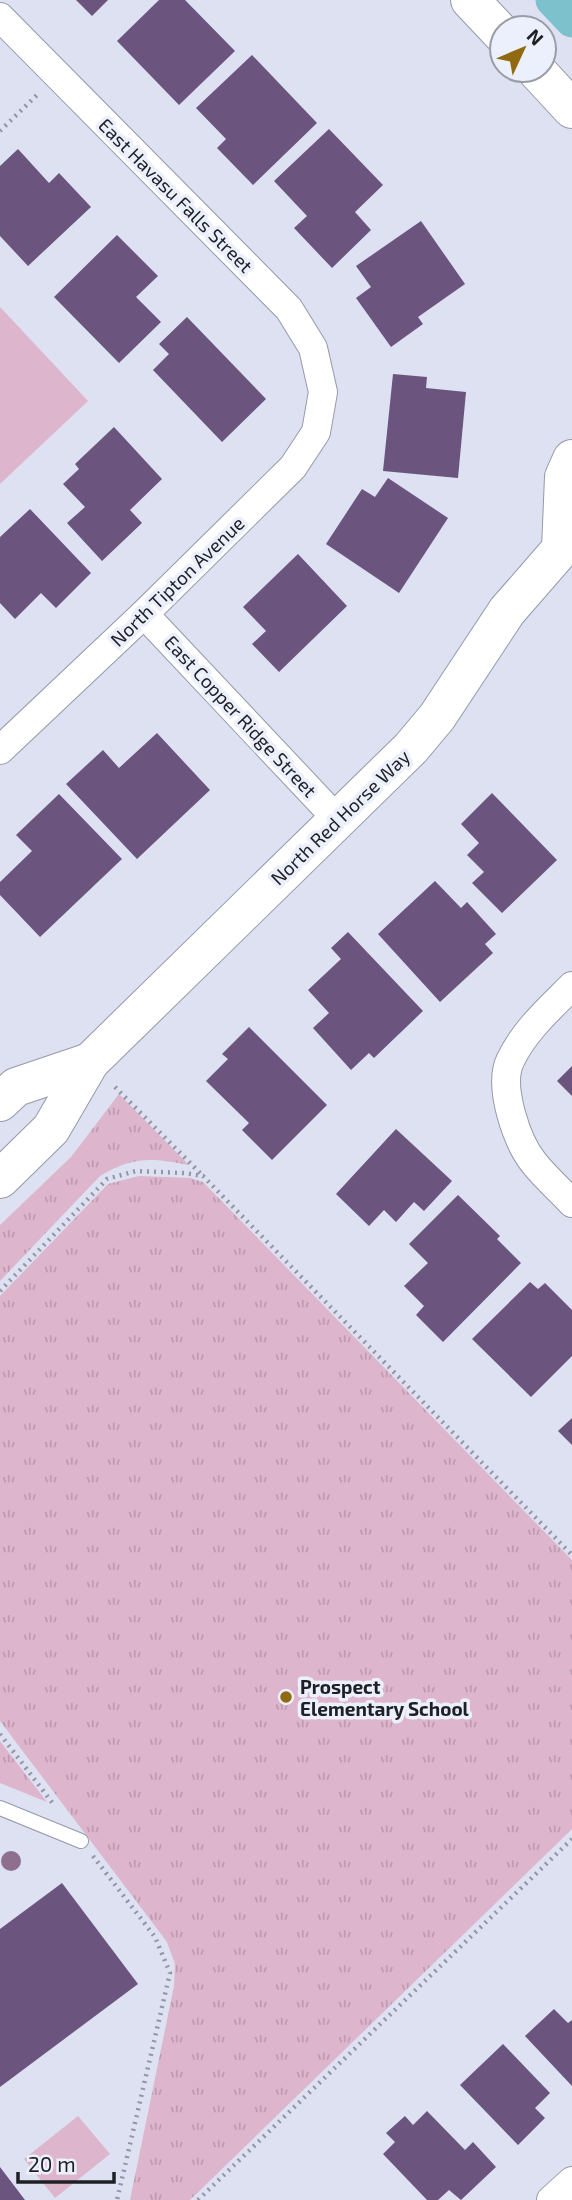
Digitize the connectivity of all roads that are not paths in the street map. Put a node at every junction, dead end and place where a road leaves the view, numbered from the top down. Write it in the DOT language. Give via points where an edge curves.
graph roads {
  1 [pos="470,0"];
  2 [pos="0,16"];
  3 [pos="488,19"];
  4 [pos="549,84"];
  5 [pos="572,108"];
  6 [pos="323,392"];
  7 [pos="572,459"];
  8 [pos="567,548"];
  9 [pos="144,614"];
  10 [pos="0,750"];
  11 [pos="337,819"];
  12 [pos="572,986"];
  13 [pos="90,1062"];
  14 [pos="0,1102"];
  15 [pos="0,1179"];
  16 [pos="572,1203"];
  17 [pos="0,1808"];
  18 [pos="81,1841"];
  19 [pos="572,2180"];
  20 [pos="551,2200"];
  1 -- 3 [label="street"];
  2 -- 6 [label="street, East Havasu Falls Street" via="289,309 313,348"];
  4 -- 5 [label="street"];
  6 -- 9 [label="street, North Tipton Avenue" via="316,432 293,467"];
  7 -- 8 [label="street, North Red Horse Way" via="564,477"];
  8 -- 11 [label="street, North Red Horse Way" via="507,611 437,717 411,748"];
  9 -- 10 [label="street, North Tipton Avenue"];
  9 -- 11 [label="street, East Copper Ridge Street"];
  11 -- 13 [label="street, North Red Horse Way"];
  12 -- 16 [label="street" via="528,1030 508,1064 507,1095 515,1130 533,1162"];
  13 -- 14 [label="street, North Red Horse Way" via="16,1087"];
  13 -- 15 [label="street, North Red Horse Way" via="51,1129"];
  17 -- 18 [label="lane"];
  19 -- 20 [label="street"];
}
